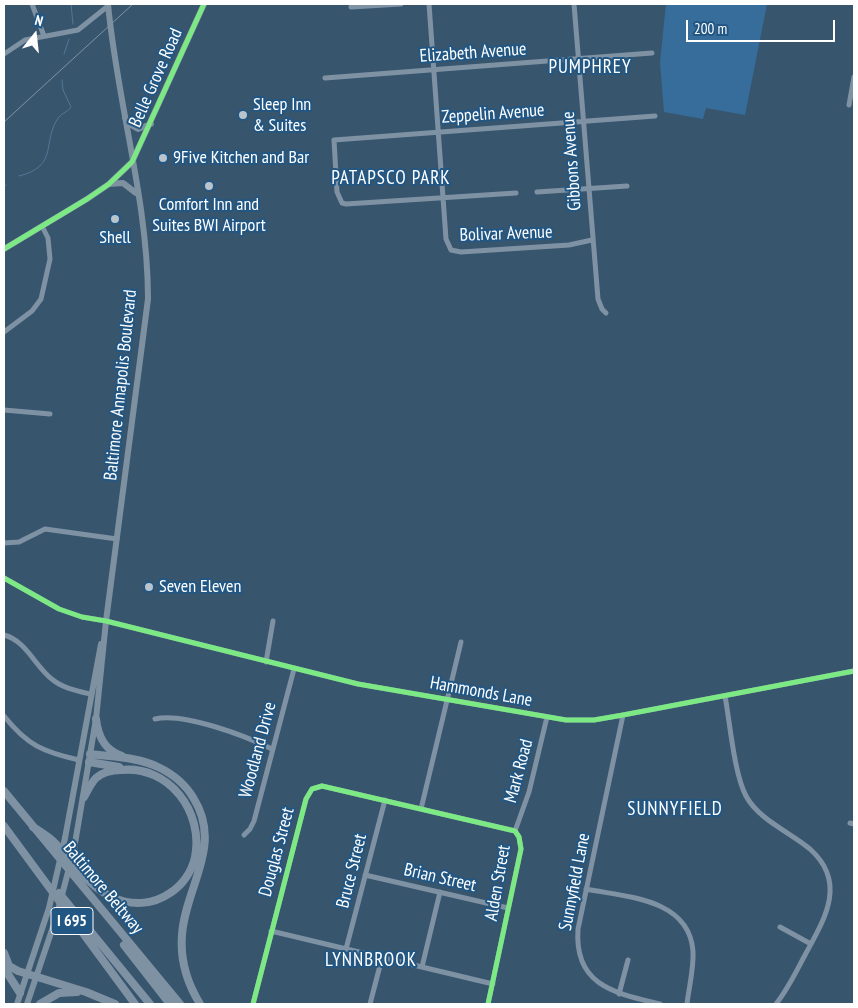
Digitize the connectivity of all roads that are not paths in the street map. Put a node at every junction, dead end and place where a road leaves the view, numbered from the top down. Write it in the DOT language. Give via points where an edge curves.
graph roads {
  1 [pos="32,4"];
  2 [pos="204,4"];
  3 [pos="401,4"];
  4 [pos="429,4"];
  5 [pos="574,4"];
  6 [pos="108,5"];
  7 [pos="351,7"];
  8 [pos="44,36"];
  9 [pos="652,53"];
  10 [pos="4,54"];
  11 [pos="578,58"];
  12 [pos="434,70"];
  13 [pos="854,77"];
  14 [pos="325,78"];
  15 [pos="849,105"];
  16 [pos="655,116"];
  17 [pos="125,118"];
  18 [pos="583,122"];
  19 [pos="151,124"];
  20 [pos="438,132"];
  21 [pos="132,162"];
  22 [pos="109,184"];
  23 [pos="627,186"];
  24 [pos="588,188"];
  25 [pos="537,192"];
  26 [pos="516,193"];
  27 [pos="138,194"];
  28 [pos="443,198"];
  29 [pos="42,226"];
  30 [pos="592,240"];
  31 [pos="4,249"];
  32 [pos="606,313"];
  33 [pos="4,332"];
  34 [pos="4,410"];
  35 [pos="50,414"];
  36 [pos="117,539"];
  37 [pos="4,543"];
  38 [pos="4,578"];
  39 [pos="106,621"];
  40 [pos="273,621"];
  41 [pos="4,635"];
  42 [pos="461,642"];
  43 [pos="266,662"];
  44 [pos="294,669"];
  45 [pos="853,673"];
  46 [pos="90,694"];
  47 [pos="725,696"];
  48 [pos="447,700"];
  49 [pos="623,715"];
  50 [pos="4,716"];
  51 [pos="547,717"];
  52 [pos="96,718"];
  53 [pos="155,719"];
  54 [pos="272,749"];
  55 [pos="90,758"];
  56 [pos="79,760"];
  57 [pos="136,760"];
  58 [pos="128,769"];
  59 [pos="4,791"];
  60 [pos="84,797"];
  61 [pos="384,800"];
  62 [pos="421,809"];
  63 [pos="4,826"];
  64 [pos="34,828"];
  65 [pos="515,832"];
  66 [pos="244,835"];
  67 [pos="11,836"];
  68 [pos="365,875"];
  69 [pos="586,889"];
  70 [pos="440,892"];
  71 [pos="94,902"];
  72 [pos="508,908"];
  73 [pos="780,927"];
  74 [pos="271,932"];
  75 [pos="811,944"];
  76 [pos="346,949"];
  77 [pos="4,953"];
  78 [pos="382,958"];
  79 [pos="628,960"];
  80 [pos="422,967"];
  81 [pos="4,968"];
  82 [pos="27,974"];
  83 [pos="37,977"];
  84 [pos="493,984"];
  85 [pos="86,992"];
  86 [pos="20,993"];
  87 [pos="619,994"];
  88 [pos="17,1004"];
  89 [pos="27,1004"];
  90 [pos="40,1004"];
  91 [pos="115,1004"];
  92 [pos="135,1004"];
  93 [pos="150,1004"];
  94 [pos="170,1004"];
  95 [pos="180,1004"];
  96 [pos="200,1004"];
  97 [pos="253,1004"];
  98 [pos="370,1004"];
  99 [pos="488,1004"];
  100 [pos="660,1004"];
  101 [pos="687,1004"];
  102 [pos="776,1004"];
  1 -- 8 [label="street"];
  2 -- 19 [label="main road, Belle Grove Road"];
  3 -- 7 [label="street"];
  4 -- 12 [label="street"];
  5 -- 11 [label="street, Gibbons Avenue"];
  6 -- 8 [label="street" via="78,30"];
  6 -- 17 [label="main road, Baltimore Annapolis Boulevard"];
  8 -- 10 [label="street" via="25,40"];
  9 -- 11 [label="street, Elizabeth Avenue"];
  11 -- 12 [label="street, Elizabeth Avenue"];
  11 -- 18 [label="street, Gibbons Avenue"];
  12 -- 14 [label="street, Elizabeth Avenue"];
  12 -- 20 [label="street"];
  13 -- 15 [label="street"];
  16 -- 18 [label="street, Zeppelin Avenue"];
  17 -- 19 [label="main road" via="138,129"];
  17 -- 21 [label="main road, Baltimore Annapolis Boulevard"];
  18 -- 20 [label="street, Zeppelin Avenue"];
  18 -- 24 [label="street, Gibbons Avenue"];
  19 -- 21 [label="main road, Belle Grove Road"];
  20 -- 28 [label="street"];
  20 -- 28 [label="street, Zeppelin Avenue" via="334,140 337,192 342,203 353,205"];
  21 -- 22 [label="main road, Belle Grove Road"];
  21 -- 27 [label="main road, Baltimore Annapolis Boulevard"];
  22 -- 27 [label="main road" via="128,184"];
  22 -- 29 [label="main road, Belle Grove Road"];
  23 -- 24 [label="street"];
  24 -- 25 [label="street"];
  24 -- 30 [label="street, Gibbons Avenue"];
  26 -- 28 [label="street"];
  27 -- 36 [label="main road, Baltimore Annapolis Boulevard" via="148,299"];
  28 -- 30 [label="street, Bolivar Avenue" via="446,239 451,250 560,245"];
  29 -- 31 [label="main road, Belle Grove Road"];
  29 -- 33 [label="street" via="48,238 50,258 41,299 32,311"];
  30 -- 32 [label="street, Gibbons Avenue" via="598,299"];
  34 -- 35 [label="street"];
  36 -- 37 [label="street" via="45,529 19,542"];
  36 -- 39 [label="main road, Baltimore Annapolis Boulevard"];
  38 -- 39 [label="street, Hammonds Lane" via="66,612"];
  39 -- 43 [label="street, Hammonds Lane"];
  39 -- 46 [label="main road, Baltimore Annapolis Boulevard"];
  39 -- 52 [label="main road, Baltimore Annapolis Boulevard"];
  40 -- 43 [label="street"];
  41 -- 46 [label="street" via="25,648 53,681"];
  42 -- 48 [label="street"];
  43 -- 44 [label="street, Hammonds Lane"];
  44 -- 48 [label="street, Hammonds Lane"];
  44 -- 54 [label="street, Woodland Drive"];
  45 -- 47 [label="street, Hammonds Lane"];
  46 -- 56 [label="main road, Baltimore Annapolis Boulevard"];
  47 -- 49 [label="street, Hammonds Lane"];
  47 -- 75 [label="street" via="746,796 760,812 810,850 826,871 830,883 829,905"];
  48 -- 51 [label="street, Hammonds Lane"];
  48 -- 62 [label="street"];
  49 -- 51 [label="street, Hammonds Lane" via="579,721"];
  49 -- 69 [label="street, Sunnyfield Lane"];
  50 -- 56 [label="street" via="34,746"];
  51 -- 65 [label="street, Mark Road" via="527,799"];
  52 -- 55 [label="main road, Baltimore Annapolis Boulevard"];
  52 -- 57 [label="highway" via="98,732 109,750"];
  53 -- 54 [label="street" via="175,718 240,735"];
  54 -- 66 [label="street, Woodland Drive" via="254,821"];
  55 -- 56 [label="main road"];
  55 -- 57 [label="highway"];
  55 -- 58 [label="highway"];
  55 -- 60 [label="main road, Baltimore Annapolis Boulevard"];
  56 -- 82 [label="main road, Baltimore Annapolis Boulevard, bridge" via="49,908"];
  57 -- 96 [label="highway" via="158,766 183,784 204,822 205,851 184,921 181,945 184,970"];
  58 -- 60 [label="highway" via="112,770 98,777"];
  58 -- 64 [label="highway" via="167,782 182,797 193,817 197,840 194,859 187,877 166,896 139,904 111,897 91,882 54,842"];
  59 -- 64 [label="highway, Baltimore Beltway / I 695"];
  60 -- 83 [label="main road, Baltimore Annapolis Boulevard, bridge" via="56,918"];
  61 -- 62 [label="street, Douglas Street"];
  61 -- 68 [label="street, Bruce Street"];
  61 -- 74 [label="street, Douglas Street" via="322,786 312,789"];
  62 -- 65 [label="street, Alden Street"];
  63 -- 67 [label="highway, I 695"];
  64 -- 71 [label="highway, Baltimore Beltway / I 695"];
  65 -- 72 [label="street, Alden Street" via="521,849"];
  67 -- 92 [label="highway, I 695"];
  67 -- 93 [label="highway"];
  68 -- 70 [label="street, Brian Street"];
  68 -- 76 [label="street, Bruce Street"];
  69 -- 87 [label="street, Sunnyfield Lane" via="577,940 581,960 593,979"];
  69 -- 101 [label="street" via="654,903 680,919 688,932 693,951"];
  70 -- 72 [label="street, Brian Street"];
  70 -- 80 [label="street"];
  71 -- 94 [label="highway"];
  71 -- 95 [label="highway, Baltimore Beltway / I 695"];
  72 -- 84 [label="street, Alden Street"];
  73 -- 75 [label="street"];
  74 -- 76 [label="street"];
  74 -- 97 [label="street, Douglas Street"];
  75 -- 102 [label="street"];
  76 -- 78 [label="street"];
  77 -- 82 [label="highway" via="9,966"];
  78 -- 80 [label="street"];
  78 -- 98 [label="street"];
  79 -- 87 [label="street"];
  80 -- 84 [label="street"];
  81 -- 86 [label="highway"];
  82 -- 83 [label="highway"];
  82 -- 86 [label="main road, Baltimore Annapolis Boulevard"];
  83 -- 85 [label="highway"];
  83 -- 89 [label="main road, Baltimore Annapolis Boulevard"];
  84 -- 99 [label="street, Alden Street"];
  85 -- 90 [label="highway" via="59,994"];
  85 -- 91 [label="highway"];
  86 -- 88 [label="main road, Baltimore Annapolis Boulevard"];
  87 -- 100 [label="street, Sunnyfield Lane"];
}
